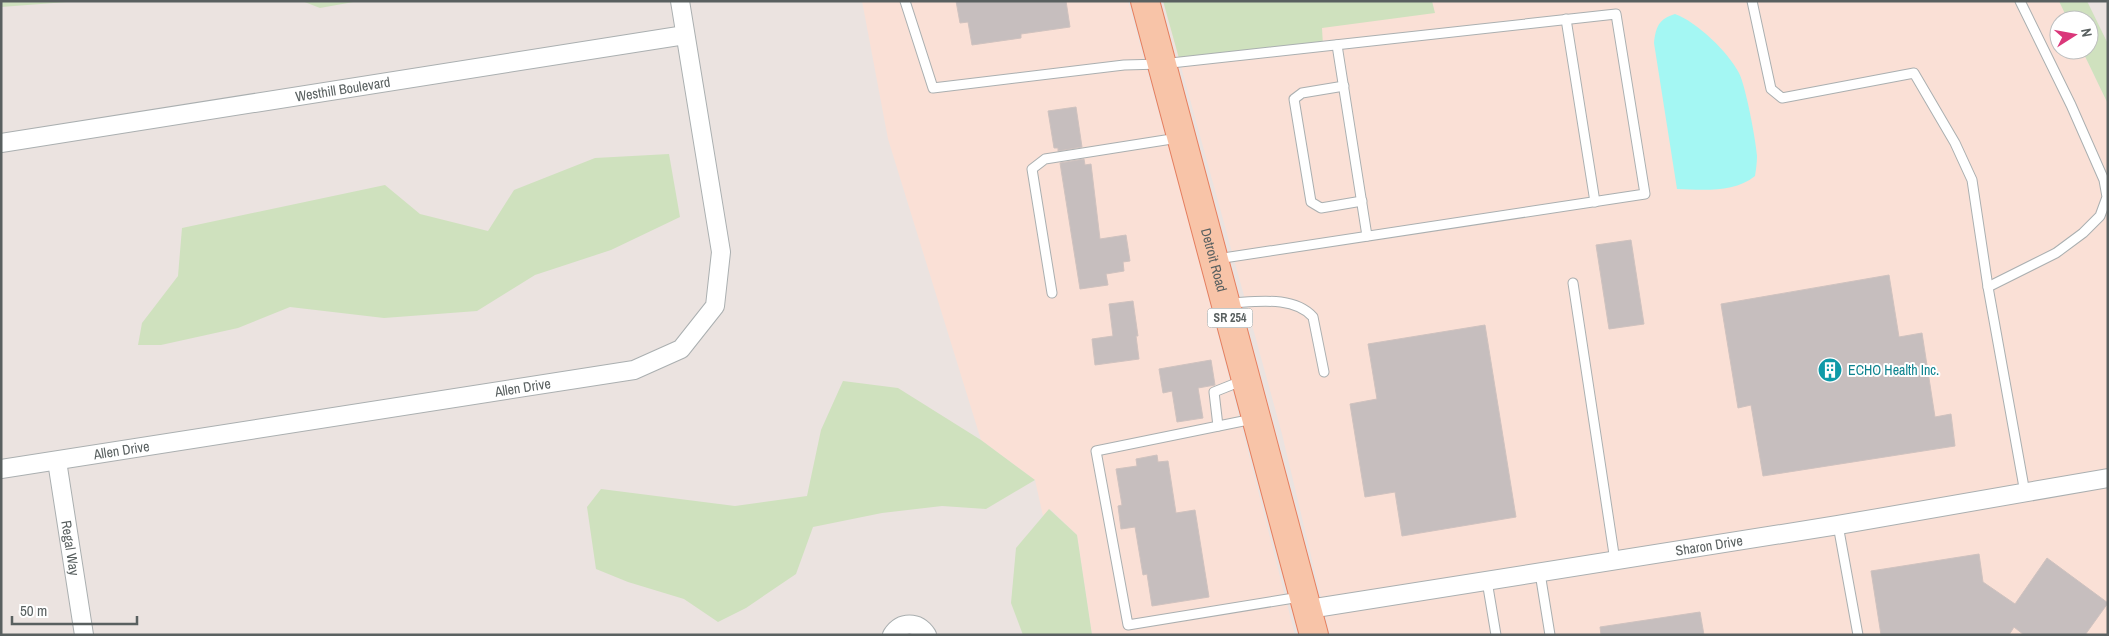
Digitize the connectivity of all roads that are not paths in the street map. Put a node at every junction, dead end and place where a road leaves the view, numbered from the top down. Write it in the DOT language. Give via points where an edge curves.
graph roads {
  1 [pos="680,1"];
  2 [pos="905,1"];
  3 [pos="1145,1"];
  4 [pos="1752,1"];
  5 [pos="2020,1"];
  6 [pos="1566,19"];
  7 [pos="685,35"];
  8 [pos="1337,45"];
  9 [pos="1162,64"];
  10 [pos="1344,86"];
  11 [pos="1181,137"];
  12 [pos="1,143"];
  13 [pos="1362,201"];
  14 [pos="1595,202"];
  15 [pos="1367,236"];
  16 [pos="1214,259"];
  17 [pos="1573,283"];
  18 [pos="1988,287"];
  19 [pos="1052,292"];
  20 [pos="1226,303"];
  21 [pos="1324,372"];
  22 [pos="1247,380"];
  23 [pos="1257,418"];
  24 [pos="1218,426"];
  25 [pos="58,461"];
  26 [pos="1,469"];
  27 [pos="2108,478"];
  28 [pos="2026,493"];
  29 [pos="1838,526"];
  30 [pos="1615,561"];
  31 [pos="1540,573"];
  32 [pos="1487,581"];
  33 [pos="1309,613"];
  34 [pos="84,635"];
  35 [pos="892,635"];
  36 [pos="926,635"];
  37 [pos="1496,635"];
  38 [pos="1550,635"];
  39 [pos="1858,635"];
  1 -- 7 [label="street, Allen Drive"];
  2 -- 9 [label="lane" via="933,88 1124,64"];
  3 -- 9 [label="main road, Detroit Road / SR 254"];
  4 -- 18 [label="lane" via="1771,89 1782,98 1914,73 1956,143 1972,180"];
  5 -- 18 [label="lane" via="2071,105 2104,180 2107,197 2100,216 2083,233 2056,253"];
  6 -- 8 [label="lane"];
  6 -- 14 [label="lane"];
  6 -- 14 [label="lane" via="1616,14 1646,194"];
  7 -- 12 [label="street, Westhill Boulevard"];
  7 -- 25 [label="street, Allen Drive" via="721,252 714,306 681,348 634,370"];
  8 -- 9 [label="lane"];
  8 -- 10 [label="lane"];
  9 -- 11 [label="main road, Detroit Road / SR 254"];
  10 -- 13 [label="lane"];
  10 -- 13 [label="lane" via="1302,93 1294,99 1311,202 1321,208"];
  11 -- 16 [label="main road, Detroit Road / SR 254"];
  11 -- 19 [label="lane" via="1045,159 1032,169"];
  13 -- 15 [label="lane"];
  14 -- 15 [label="lane"];
  15 -- 16 [label="lane"];
  16 -- 20 [label="main road, Detroit Road / SR 254"];
  17 -- 30 [label="lane"];
  18 -- 28 [label="lane"];
  20 -- 21 [label="lane" via="1291,302 1307,310 1313,317"];
  20 -- 22 [label="main road, Detroit Road / SR 254"];
  22 -- 23 [label="main road, Detroit Road / SR 254"];
  22 -- 24 [label="lane" via="1214,392"];
  23 -- 24 [label="lane"];
  23 -- 33 [label="main road, Detroit Road / SR 254"];
  24 -- 33 [label="lane" via="1096,451 1128,625"];
  25 -- 26 [label="street, Allen Drive"];
  25 -- 34 [label="street, Regal Way"];
  27 -- 28 [label="street, Sharon Drive"];
  28 -- 29 [label="street, Sharon Drive"];
  29 -- 30 [label="street, Sharon Drive"];
  29 -- 39 [label="lane"];
  30 -- 31 [label="street, Sharon Drive"];
  31 -- 32 [label="street, Sharon Drive"];
  31 -- 38 [label="lane"];
  32 -- 33 [label="street, Sharon Drive"];
  32 -- 37 [label="lane"];
  35 -- 36 [label="street" via="898,627 910,624 922,628"];
}
